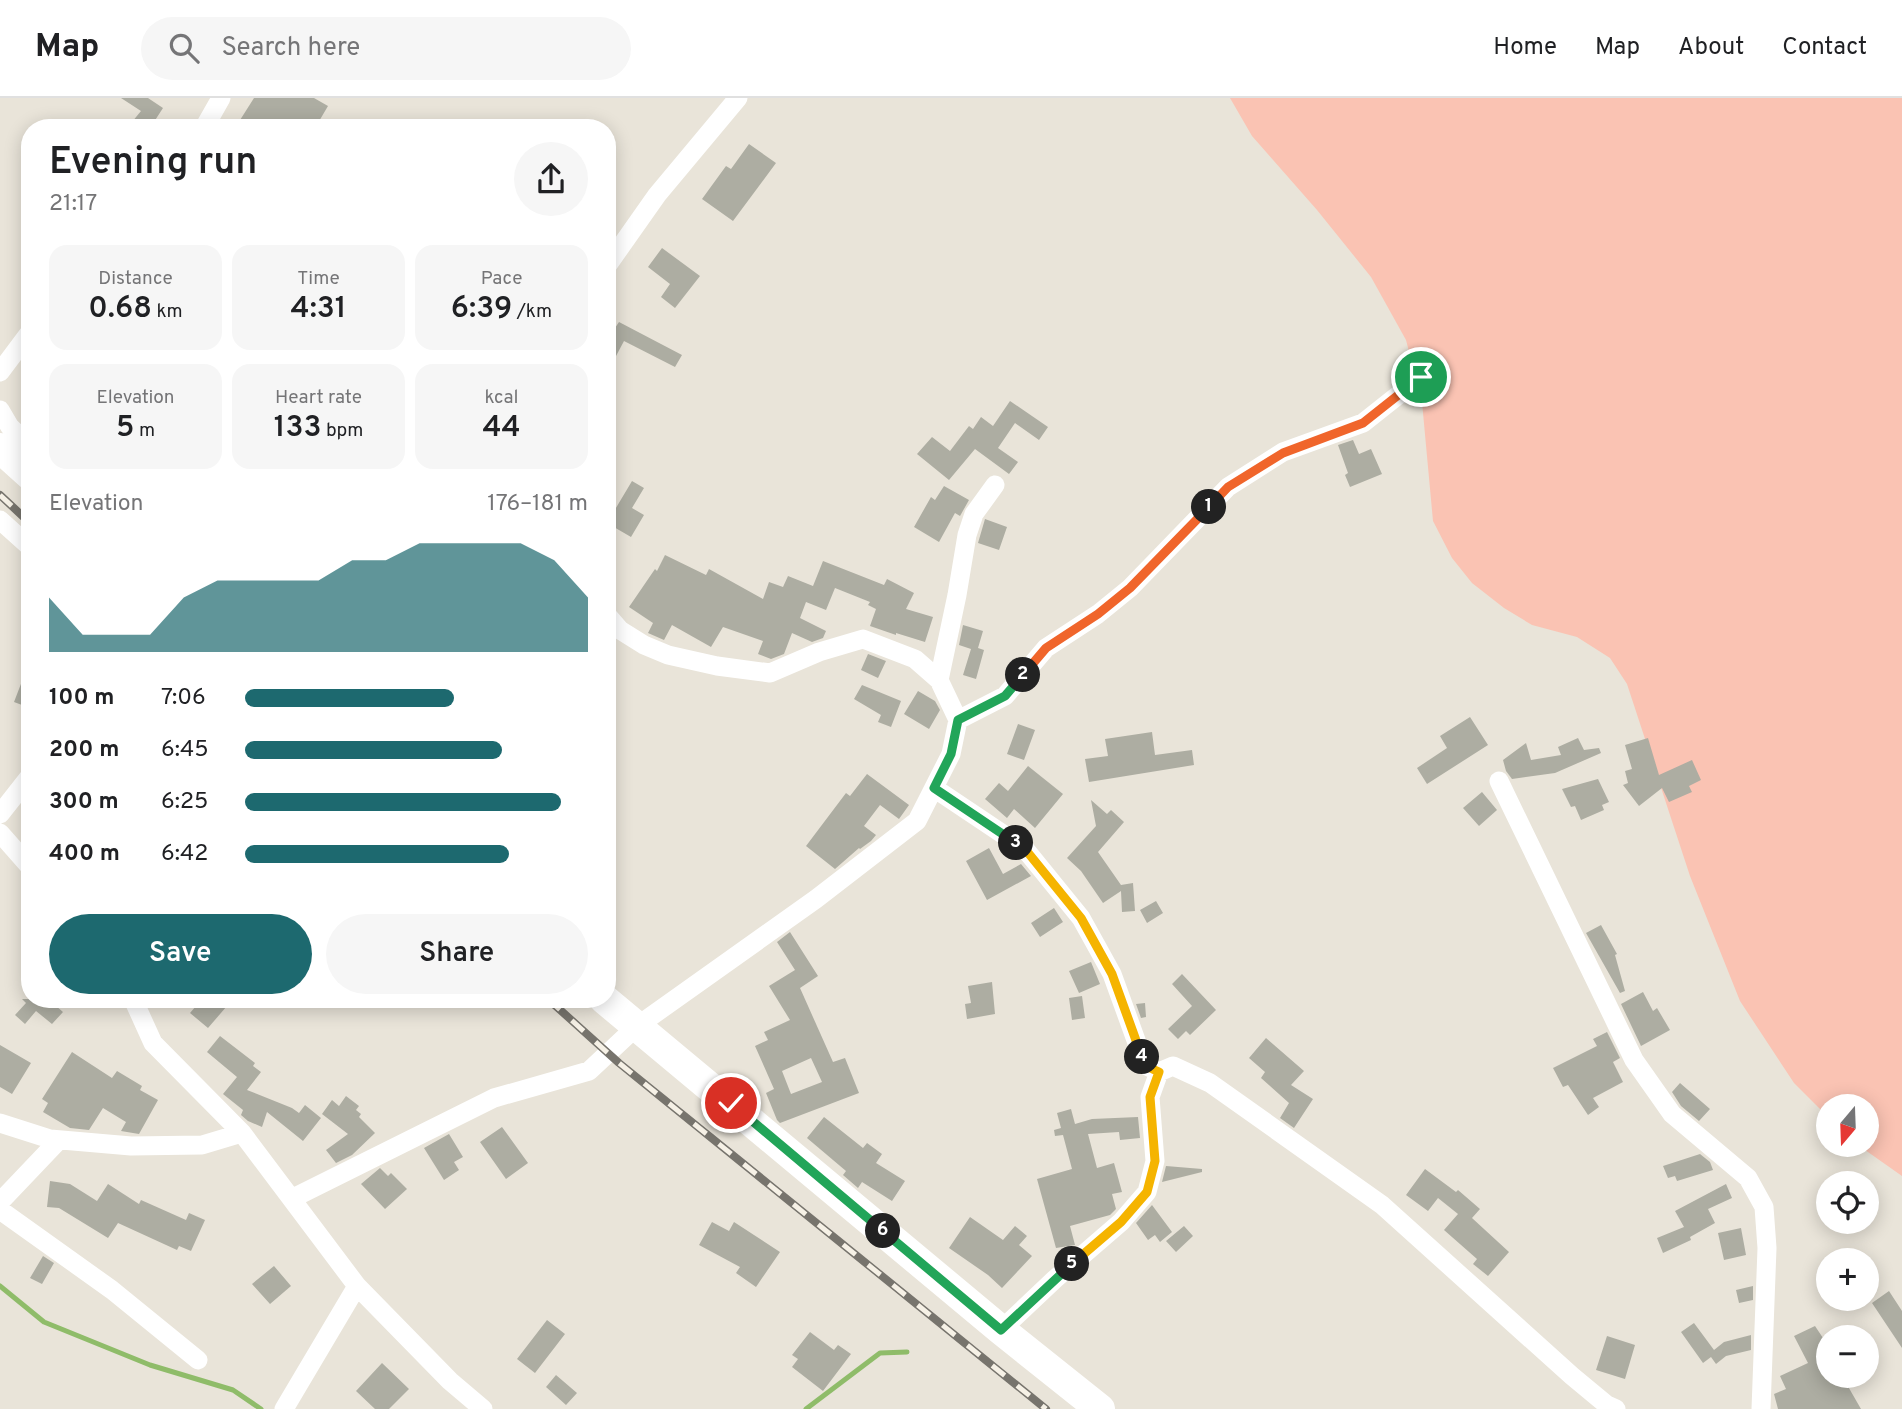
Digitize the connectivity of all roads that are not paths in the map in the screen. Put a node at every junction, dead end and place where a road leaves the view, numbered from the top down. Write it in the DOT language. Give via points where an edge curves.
graph roads {
  1 [pos="220,98"];
  2 [pos="738,98"];
  3 [pos="209,119"];
  4 [pos="616,253"];
  5 [pos="21,344"];
  6 [pos="0,372"];
  7 [pos="1421,377"];
  8 [pos="0,410"];
  9 [pos="21,437"];
  10 [pos="0,448"];
  11 [pos="21,467"];
  12 [pos="995,485"];
  13 [pos="0,520"];
  14 [pos="21,539"];
  15 [pos="616,625"];
  16 [pos="939,681"];
  17 [pos="958,720"];
  18 [pos="1499,781"];
  19 [pos="21,787"];
  20 [pos="934,788"];
  21 [pos="0,814"];
  22 [pos="0,833"];
  23 [pos="21,857"];
  24 [pos="137,1008"];
  25 [pos="614,1008"];
  26 [pos="636,1027"];
  27 [pos="1159,1072"];
  28 [pos="0,1123"];
  29 [pos="243,1133"];
  30 [pos="59,1140"];
  31 [pos="293,1198"];
  32 [pos="0,1202"];
  33 [pos="0,1210"];
  34 [pos="357,1286"];
  35 [pos="1001,1330"];
  36 [pos="198,1360"];
  37 [pos="284,1409"];
  38 [pos="483,1409"];
  39 [pos="1100,1409"];
  40 [pos="1616,1409"];
  41 [pos="1762,1409"];
  1 -- 3 [label="street"];
  2 -- 4 [label="street" via="657,195"];
  5 -- 6 [label="street"];
  7 -- 17 [label="street" via="1363,423 1283,453 1228,487 1130,588 1046,648 1005,696"];
  8 -- 9 [label="street"];
  10 -- 11 [label="main road"];
  12 -- 16 [label="street" via="974,514 967,535"];
  13 -- 14 [label="street"];
  15 -- 16 [label="street" via="668,655 770,673 863,639 915,659"];
  16 -- 17 [label="street"];
  17 -- 20 [label="street" via="951,754"];
  18 -- 41 [label="street" via="1634,1060 1672,1114 1748,1178 1764,1207"];
  19 -- 21 [label="street"];
  20 -- 26 [label="street" via="917,821"];
  20 -- 27 [label="street" via="1025,849 1081,918 1112,974 1144,1065"];
  22 -- 23 [label="street"];
  24 -- 29 [label="street" via="153,1042"];
  25 -- 26 [label="main road"];
  26 -- 31 [label="street" via="589,1071 494,1098"];
  26 -- 35 [label="main road"];
  27 -- 35 [label="street" via="1150,1097 1155,1161 1147,1192 1121,1222"];
  27 -- 40 [label="street" via="1173,1066 1210,1083 1382,1205 1572,1376"];
  28 -- 30 [label="street"];
  29 -- 30 [label="street" via="202,1145"];
  29 -- 31 [label="street"];
  30 -- 32 [label="street"];
  31 -- 34 [label="street"];
  33 -- 36 [label="street" via="112,1290"];
  34 -- 37 [label="street"];
  34 -- 38 [label="street"];
  35 -- 39 [label="main road"];
}
